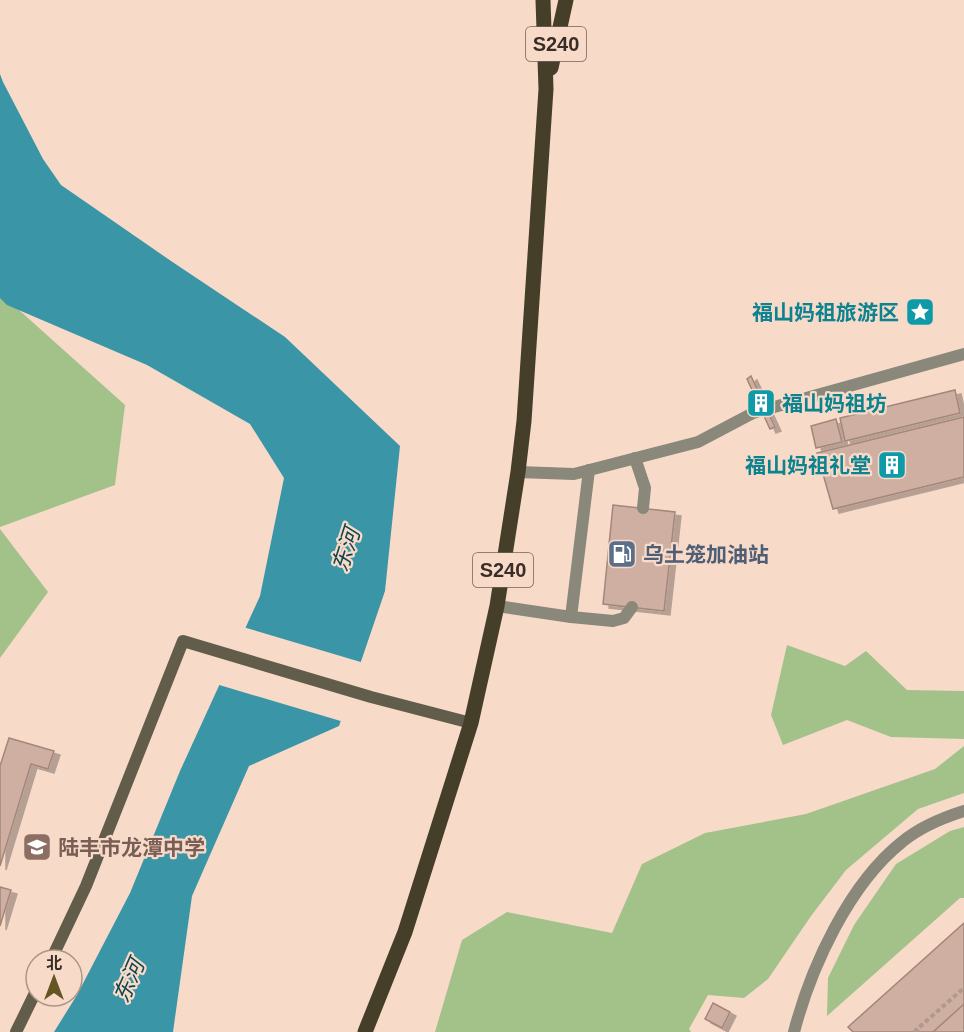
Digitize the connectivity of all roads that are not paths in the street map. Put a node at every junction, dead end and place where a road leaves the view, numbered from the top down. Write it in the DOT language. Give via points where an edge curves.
graph roads {
  1 [pos="543,0"];
  2 [pos="566,0"];
  3 [pos="546,88"];
  4 [pos="964,354"];
  5 [pos="635,458"];
  6 [pos="589,470"];
  7 [pos="518,472"];
  8 [pos="642,508"];
  9 [pos="496,606"];
  10 [pos="632,607"];
  11 [pos="571,617"];
  12 [pos="471,723"];
  13 [pos="964,811"];
  14 [pos="57,948"];
  15 [pos="28,1008"];
  16 [pos="16,1032"];
  17 [pos="365,1032"];
  18 [pos="794,1032"];
  1 -- 3 [label="main road, S240"];
  2 -- 3 [label="main road, S240"];
  3 -- 7 [label="main road, S240"];
  4 -- 5 [label="lane" via="753,412 698,442"];
  5 -- 6 [label="lane"];
  5 -- 8 [label="lane" via="645,488"];
  6 -- 7 [label="lane" via="574,474"];
  6 -- 11 [label="lane"];
  7 -- 9 [label="main road, S240"];
  9 -- 11 [label="lane"];
  9 -- 12 [label="main road, S240"];
  10 -- 11 [label="lane" via="624,618 614,621"];
  12 -- 14 [label="street" via="183,641 86,886"];
  12 -- 17 [label="main road, S240" via="405,932"];
  13 -- 18 [label="lane" via="933,822 902,842 870,873 824,948"];
  15 -- 16 [label="street"];
}
